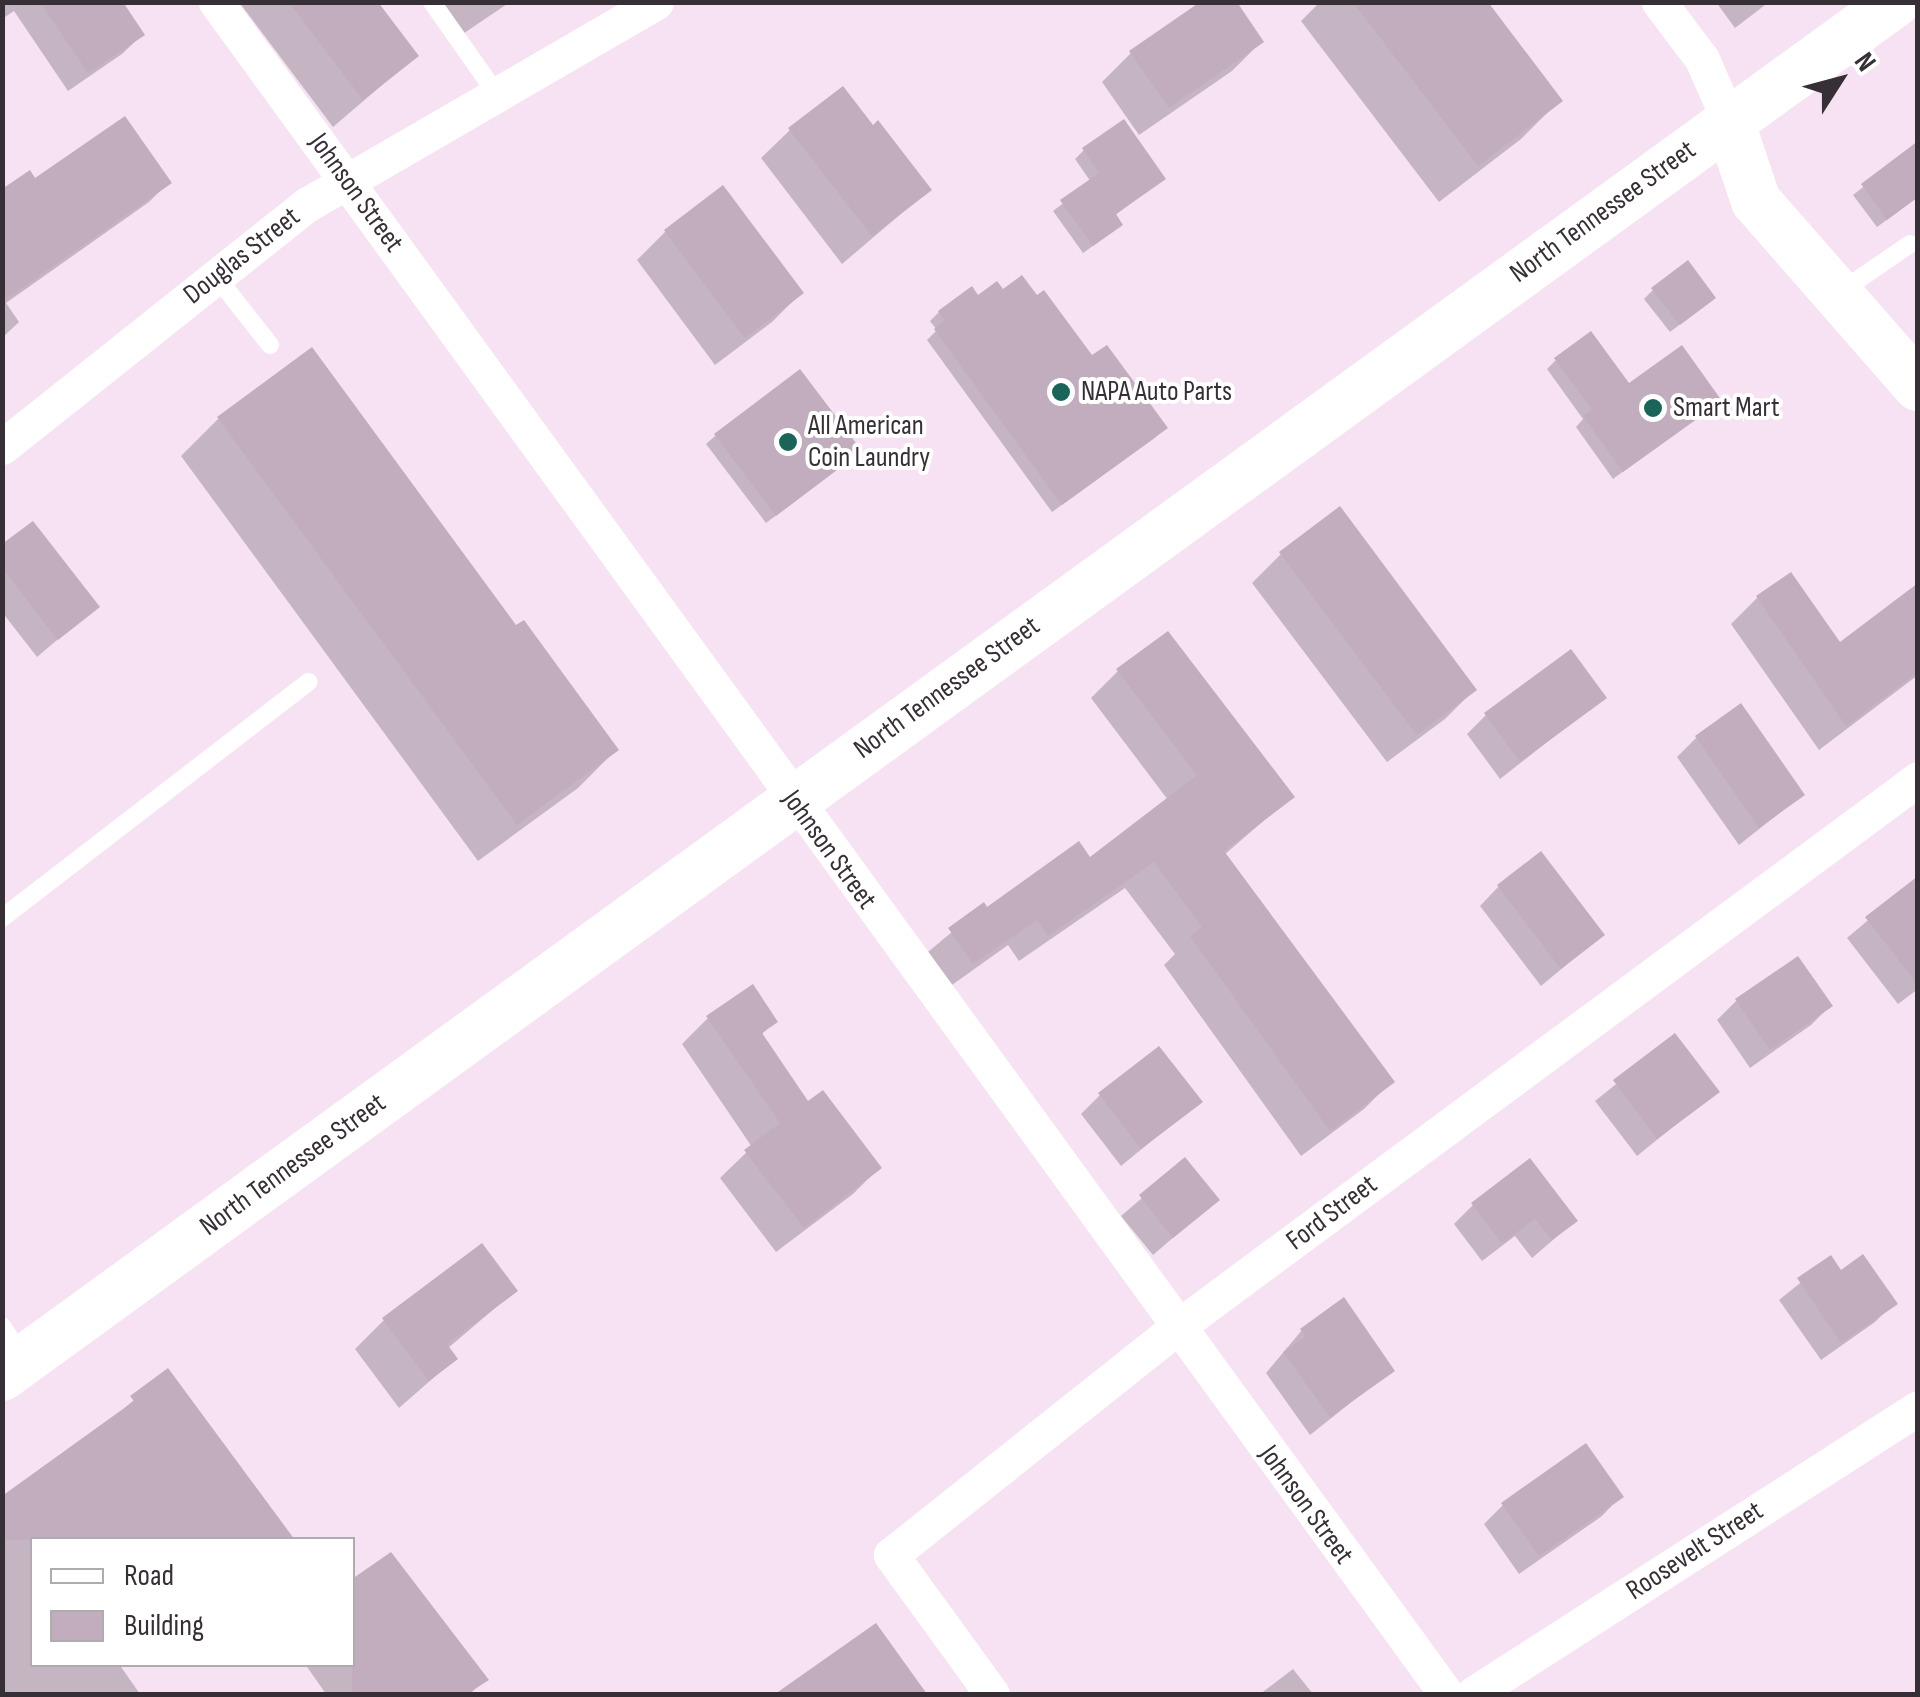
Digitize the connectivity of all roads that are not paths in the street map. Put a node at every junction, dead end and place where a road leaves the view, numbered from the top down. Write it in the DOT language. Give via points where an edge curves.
graph roads {
  1 [pos="216,2"];
  2 [pos="432,2"];
  3 [pos="656,2"];
  4 [pos="1659,2"];
  5 [pos="1895,2"];
  6 [pos="498,96"];
  7 [pos="1730,121"];
  8 [pos="346,179"];
  9 [pos="1910,244"];
  10 [pos="215,275"];
  11 [pos="1836,295"];
  12 [pos="270,345"];
  13 [pos="1918,386"];
  14 [pos="2,448"];
  15 [pos="309,682"];
  16 [pos="1918,779"];
  17 [pos="792,800"];
  18 [pos="2,918"];
  19 [pos="1176,1328"];
  20 [pos="10,1354"];
  21 [pos="1918,1408"];
  22 [pos="992,1694"];
  23 [pos="1446,1694"];
  24 [pos="1473,1694"];
  1 -- 8 [label="street, Johnson Street"];
  2 -- 6 [label="lane"];
  3 -- 6 [label="street, Douglas Street"];
  4 -- 7 [label="street" via="1702,60"];
  5 -- 7 [label="main road, North Tennessee Street"];
  6 -- 8 [label="street, Douglas Street"];
  7 -- 11 [label="main road" via="1756,200"];
  7 -- 17 [label="main road, North Tennessee Street"];
  8 -- 10 [label="street, Douglas Street"];
  8 -- 17 [label="street, Johnson Street"];
  9 -- 11 [label="lane"];
  10 -- 12 [label="lane"];
  10 -- 14 [label="street, Douglas Street"];
  11 -- 13 [label="main road"];
  15 -- 18 [label="lane"];
  16 -- 19 [label="street, Ford Street"];
  17 -- 19 [label="street, Johnson Street"];
  17 -- 20 [label="main road, North Tennessee Street"];
  19 -- 22 [label="street, Ford Street" via="891,1555"];
  19 -- 23 [label="street, Johnson Street"];
  21 -- 24 [label="street, Roosevelt Street"];
}
